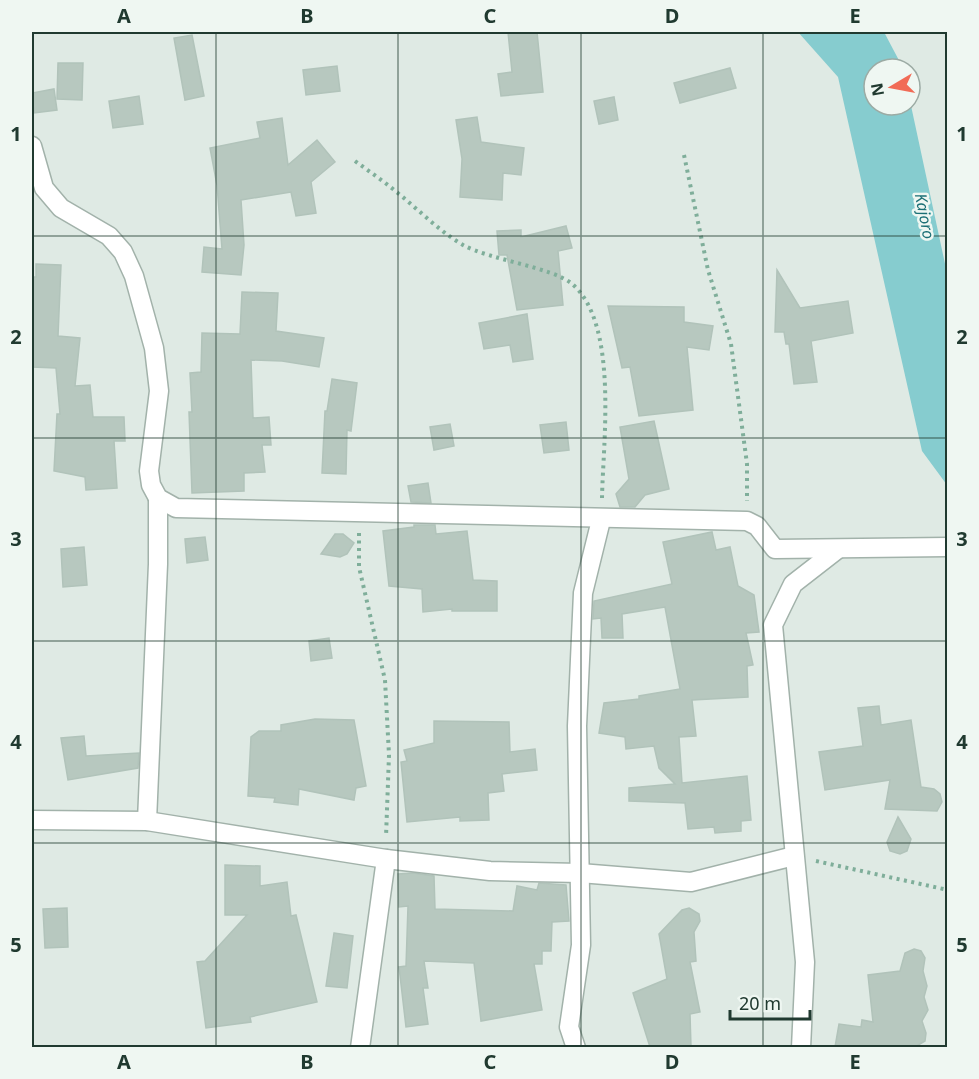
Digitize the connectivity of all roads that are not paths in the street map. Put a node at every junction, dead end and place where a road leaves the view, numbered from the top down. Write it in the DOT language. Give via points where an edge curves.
graph roads {
  1 [pos="32,146"];
  2 [pos="158,498"];
  3 [pos="601,520"];
  4 [pos="948,547"];
  5 [pos="838,549"];
  6 [pos="32,820"];
  7 [pos="147,821"];
  8 [pos="794,856"];
  9 [pos="387,859"];
  10 [pos="580,873"];
  11 [pos="360,1047"];
  12 [pos="576,1047"];
  13 [pos="801,1047"];
  1 -- 2 [label="street" via="44,188 61,208 110,236 134,276 154,348 159,391 149,471"];
  2 -- 3 [label="street" via="176,508"];
  2 -- 7 [label="street"];
  3 -- 5 [label="street" via="747,521 757,526 775,549"];
  3 -- 10 [label="street" via="583,592 577,726"];
  4 -- 5 [label="street"];
  5 -- 8 [label="street" via="793,584 773,625"];
  6 -- 7 [label="street"];
  7 -- 9 [label="street"];
  8 -- 10 [label="street" via="691,882"];
  8 -- 13 [label="street" via="805,962"];
  9 -- 10 [label="street" via="490,871"];
  9 -- 11 [label="street"];
  10 -- 12 [label="street" via="581,945 569,1027"];
}
